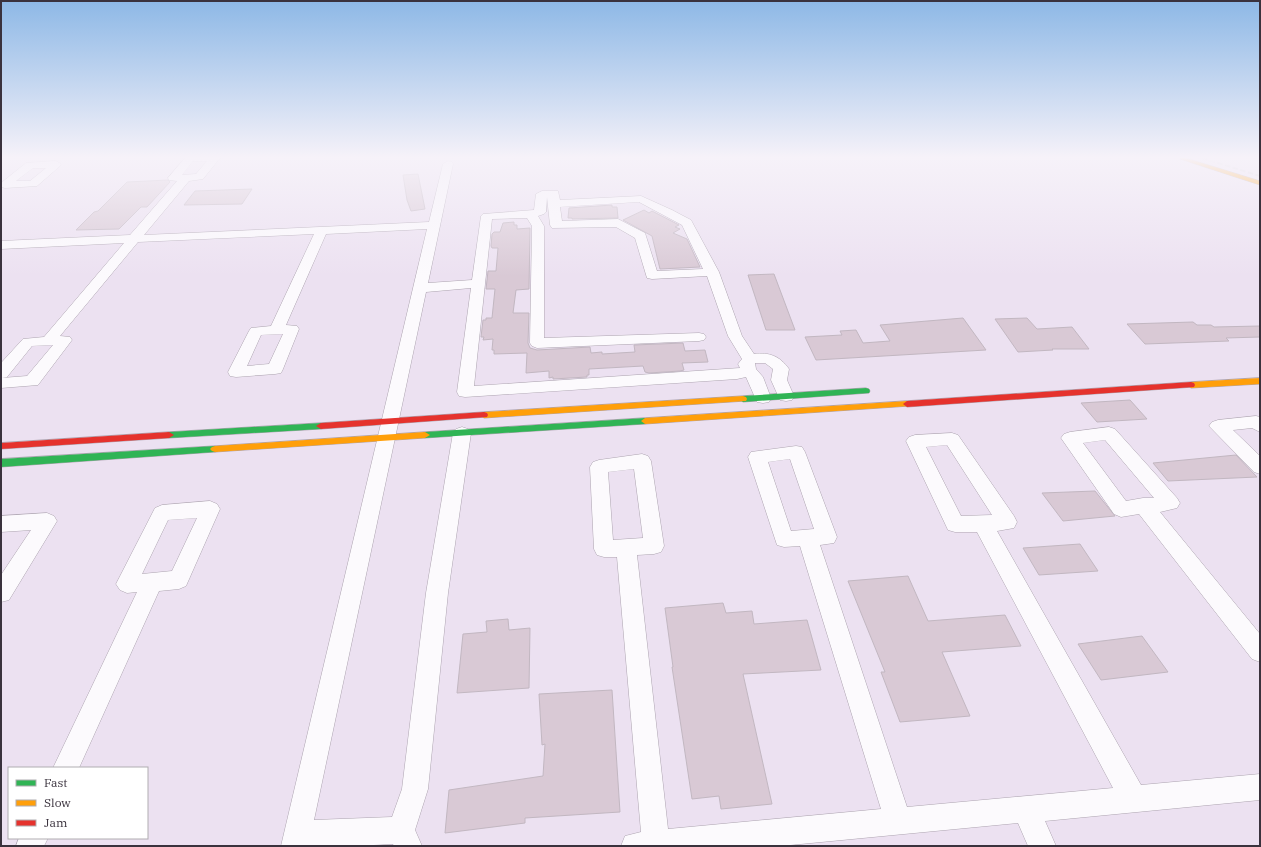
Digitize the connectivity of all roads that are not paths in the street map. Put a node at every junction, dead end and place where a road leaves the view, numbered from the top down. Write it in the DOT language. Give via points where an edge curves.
graph roads {
  1 [pos="169,198"];
  2 [pos="440,198"];
  3 [pos="542,198"];
  4 [pos="554,198"];
  5 [pos="554,204"];
  6 [pos="532,214"];
  7 [pos="433,225"];
  8 [pos="322,230"];
  9 [pos="135,239"];
  10 [pos="1,244"];
  11 [pos="712,272"];
  12 [pos="478,280"];
  13 [pos="420,283"];
  14 [pos="276,330"];
  15 [pos="699,337"];
  16 [pos="48,341"];
  17 [pos="749,365"];
  18 [pos="1,373"];
  19 [pos="1260,381"];
  20 [pos="1,383"];
  21 [pos="873,391"];
  22 [pos="786,396"];
  23 [pos="763,398"];
  24 [pos="1260,426"];
  25 [pos="388,430"];
  26 [pos="462,433"];
  27 [pos="1,446"];
  28 [pos="1,463"];
  29 [pos="1260,467"];
  30 [pos="1143,505"];
  31 [pos="1,524"];
  32 [pos="983,524"];
  33 [pos="807,537"];
  34 [pos="626,548"];
  35 [pos="152,582"];
  36 [pos="1,593"];
  37 [pos="1260,651"];
  38 [pos="66,767"];
  39 [pos="1259,788"];
  40 [pos="1134,799"];
  41 [pos="1026,809"];
  42 [pos="898,821"];
  43 [pos="404,838"];
  44 [pos="780,839"];
  45 [pos="296,840"];
  46 [pos="645,845"];
  47 [pos="1042,846"];
  1 -- 9 [label="street"];
  2 -- 7 [label="street"];
  3 -- 6 [label="street" via="540,212"];
  4 -- 5 [label="street"];
  5 -- 11 [label="street" via="641,199 687,223"];
  5 -- 11 [label="street" via="556,225 618,223 641,236 652,275"];
  6 -- 12 [label="street" via="487,216"];
  6 -- 15 [label="street" via="538,226 537,343"];
  7 -- 8 [label="street"];
  7 -- 13 [label="street"];
  8 -- 9 [label="street"];
  8 -- 14 [label="street"];
  9 -- 10 [label="street"];
  9 -- 16 [label="street"];
  11 -- 17 [label="street" via="735,336"];
  12 -- 13 [label="street"];
  12 -- 17 [label="street" via="465,392 737,374"];
  13 -- 25 [label="street"];
  16 -- 18 [label="street" via="28,342"];
  16 -- 20 [label="street" via="65,340 32,381"];
  17 -- 22 [label="street" via="762,357 777,363 781,369 779,380"];
  17 -- 23 [label="street"];
  19 -- 26 [label="main road"];
  21 -- 22 [label="main road"];
  22 -- 23 [label="main road"];
  23 -- 25 [label="main road"];
  24 -- 29 [label="street" via="1256,422 1218,426"];
  25 -- 26 [label="main road"];
  25 -- 27 [label="main road"];
  25 -- 28 [label="main road"];
  25 -- 45 [label="street"];
  26 -- 43 [label="street" via="437,593 415,789"];
  30 -- 30 [label="street" via="1170,503 1109,433 1070,438 1121,509"];
  30 -- 37 [label="street"];
  31 -- 36 [label="street" via="47,521"];
  32 -- 32 [label="street" via="955,524 915,441 952,439 1008,522"];
  32 -- 40 [label="street"];
  33 -- 33 [label="street" via="827,537 796,452 757,457 784,539"];
  33 -- 42 [label="street"];
  34 -- 34 [label="street" via="654,546 642,461 599,467 604,550"];
  34 -- 46 [label="street"];
  35 -- 35 [label="street" via="179,580 210,509 162,513 127,584"];
  35 -- 38 [label="street"];
  39 -- 40 [label="street"];
  40 -- 41 [label="street"];
  41 -- 42 [label="street"];
  41 -- 47 [label="street"];
  42 -- 44 [label="street"];
  43 -- 45 [label="street"];
  44 -- 46 [label="street"];
}
